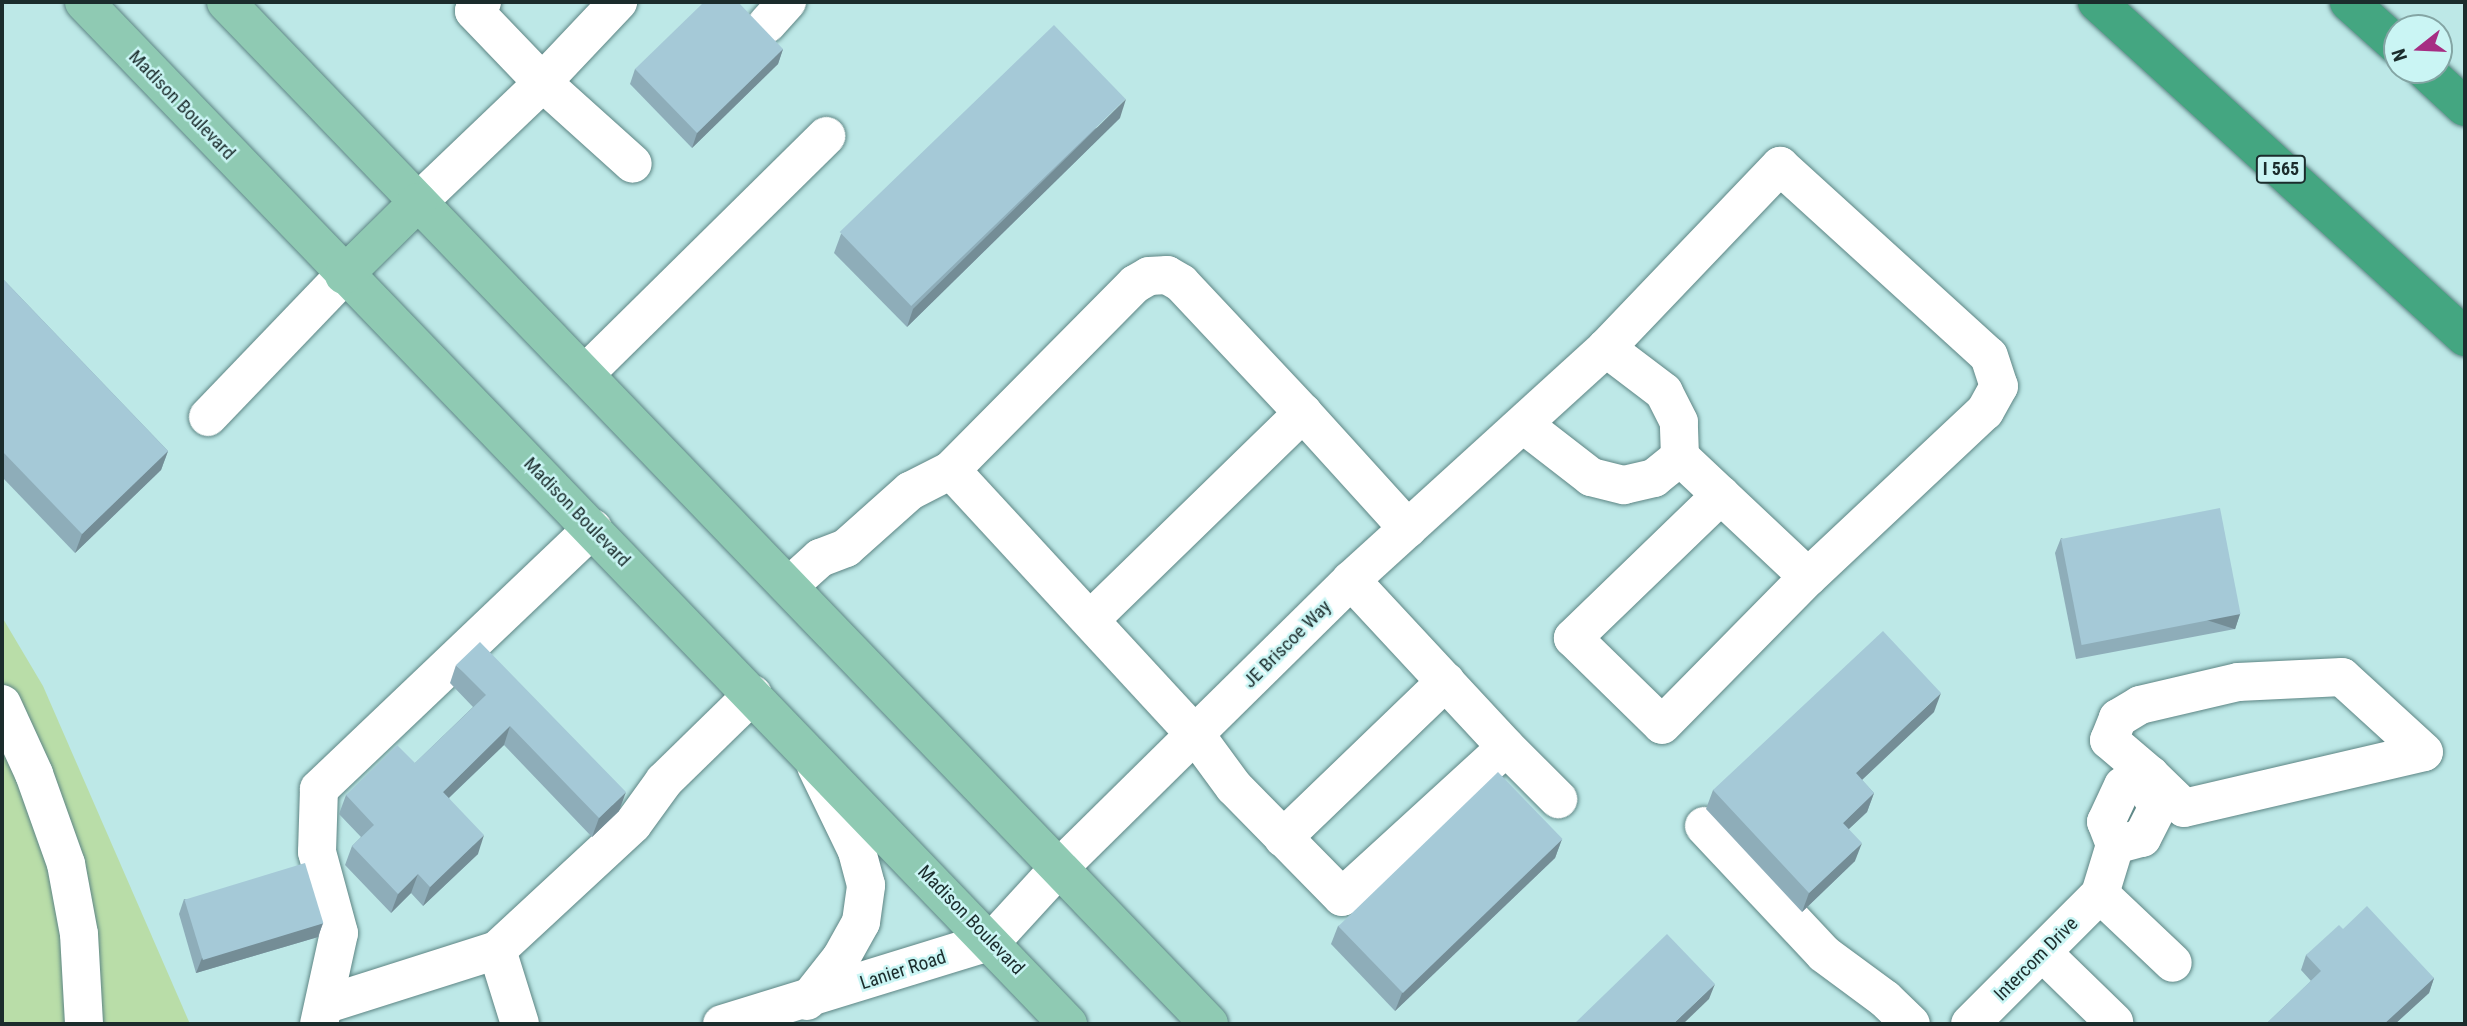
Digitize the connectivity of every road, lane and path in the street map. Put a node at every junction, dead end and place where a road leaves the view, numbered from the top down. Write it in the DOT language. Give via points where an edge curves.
graph roads {
  1 [pos="84,2"];
  2 [pos="226,2"];
  3 [pos="482,2"];
  4 [pos="618,2"];
  5 [pos="2096,2"];
  6 [pos="2349,2"];
  7 [pos="2383,32"];
  8 [pos="542,82"];
  9 [pos="2440,84"];
  10 [pos="2465,107"];
  11 [pos="826,136"];
  12 [pos="633,164"];
  13 [pos="418,202"];
  14 [pos="344,275"];
  15 [pos="2465,337"];
  16 [pos="1606,348"];
  17 [pos="585,374"];
  18 [pos="1303,413"];
  19 [pos="208,417"];
  20 [pos="1524,425"];
  21 [pos="1680,457"];
  22 [pos="951,470"];
  23 [pos="1721,495"];
  24 [pos="593,528"];
  25 [pos="1408,529"];
  26 [pos="1808,577"];
  27 [pos="1351,580"];
  28 [pos="789,586"];
  29 [pos="1091,619"];
  30 [pos="1446,681"];
  31 [pos="753,694"];
  32 [pos="2,704"];
  33 [pos="1195,734"];
  34 [pos="1506,747"];
  35 [pos="811,755"];
  36 [pos="2147,780"];
  37 [pos="1558,799"];
  38 [pos="1704,826"];
  39 [pos="1283,838"];
  40 [pos="1057,870"];
  41 [pos="2100,894"];
  42 [pos="992,941"];
  43 [pos="497,950"];
  44 [pos="2044,954"];
  45 [pos="2173,964"];
  46 [pos="807,1001"];
  47 [pos="322,1015"];
  48 [pos="2114,1022"];
  49 [pos="84,1024"];
  50 [pos="520,1024"];
  51 [pos="722,1024"];
  52 [pos="1068,1024"];
  53 [pos="1209,1024"];
  54 [pos="1911,1024"];
  55 [pos="1970,1024"];
  1 -- 14 [label="main road, Madison Boulevard"];
  2 -- 13 [label="main road"];
  3 -- 8 [label="street" via="474,11"];
  4 -- 8 [label="street"];
  5 -- 15 [label="highway, I 565"];
  6 -- 7 [label="highway"];
  8 -- 12 [label="street"];
  8 -- 13 [label="street"];
  9 -- 10 [label="highway"];
  11 -- 17 [label="street"];
  13 -- 14 [label="main road"];
  13 -- 17 [label="main road"];
  14 -- 19 [label="street"];
  14 -- 24 [label="main road, Madison Boulevard"];
  16 -- 20 [label="street, JE Briscoe Way"];
  16 -- 21 [label="street" via="1664,392 1679,422"];
  16 -- 26 [label="street, JE Briscoe Way" via="1780,166 1989,356 1999,386 1985,411"];
  17 -- 28 [label="main road"];
  18 -- 22 [label="street" via="1181,283 1167,275 1149,275"];
  18 -- 25 [label="street"];
  18 -- 29 [label="street"];
  20 -- 21 [label="street" via="1591,477 1624,485 1654,478"];
  20 -- 25 [label="street, JE Briscoe Way"];
  21 -- 23 [label="street"];
  22 -- 28 [label="street" via="910,491 846,548 820,558"];
  22 -- 29 [label="street"];
  23 -- 26 [label="street"];
  23 -- 26 [label="street" via="1573,638 1662,725"];
  24 -- 31 [label="main road, Madison Boulevard"];
  24 -- 47 [label="street" via="319,789 317,852 339,933"];
  25 -- 27 [label="street, JE Briscoe Way"];
  27 -- 30 [label="street"];
  27 -- 33 [label="street, JE Briscoe Way"];
  28 -- 40 [label="main road"];
  29 -- 33 [label="street"];
  30 -- 34 [label="street"];
  30 -- 39 [label="street"];
  31 -- 35 [label="main road, Madison Boulevard"];
  31 -- 43 [label="street" via="664,781 633,824"];
  32 -- 49 [label="street" via="34,774 65,864 79,934"];
  33 -- 39 [label="street" via="1234,787"];
  33 -- 40 [label="street, JE Briscoe Way"];
  34 -- 37 [label="street"];
  34 -- 39 [label="street" via="1342,897"];
  35 -- 42 [label="main road, Madison Boulevard"];
  35 -- 46 [label="street" via="857,851 866,885 861,922 841,958"];
  36 -- 36 [label="street" via="2184,808 2424,752 2342,677 2238,682 2140,705 2118,718 2109,740"];
  36 -- 41 [label="street" via="2158,807 2142,838 2115,845"];
  38 -- 54 [label="street" via="1824,954"];
  40 -- 42 [label="street, Lanier Road"];
  40 -- 53 [label="main road"];
  41 -- 44 [label="street, Intercom Drive"];
  41 -- 45 [label="street"];
  42 -- 46 [label="street, Lanier Road"];
  42 -- 52 [label="main road, Madison Boulevard"];
  43 -- 47 [label="street"];
  43 -- 50 [label="street"];
  44 -- 48 [label="street"];
  44 -- 55 [label="street, Intercom Drive"];
  46 -- 51 [label="street, Lanier Road"];
}
